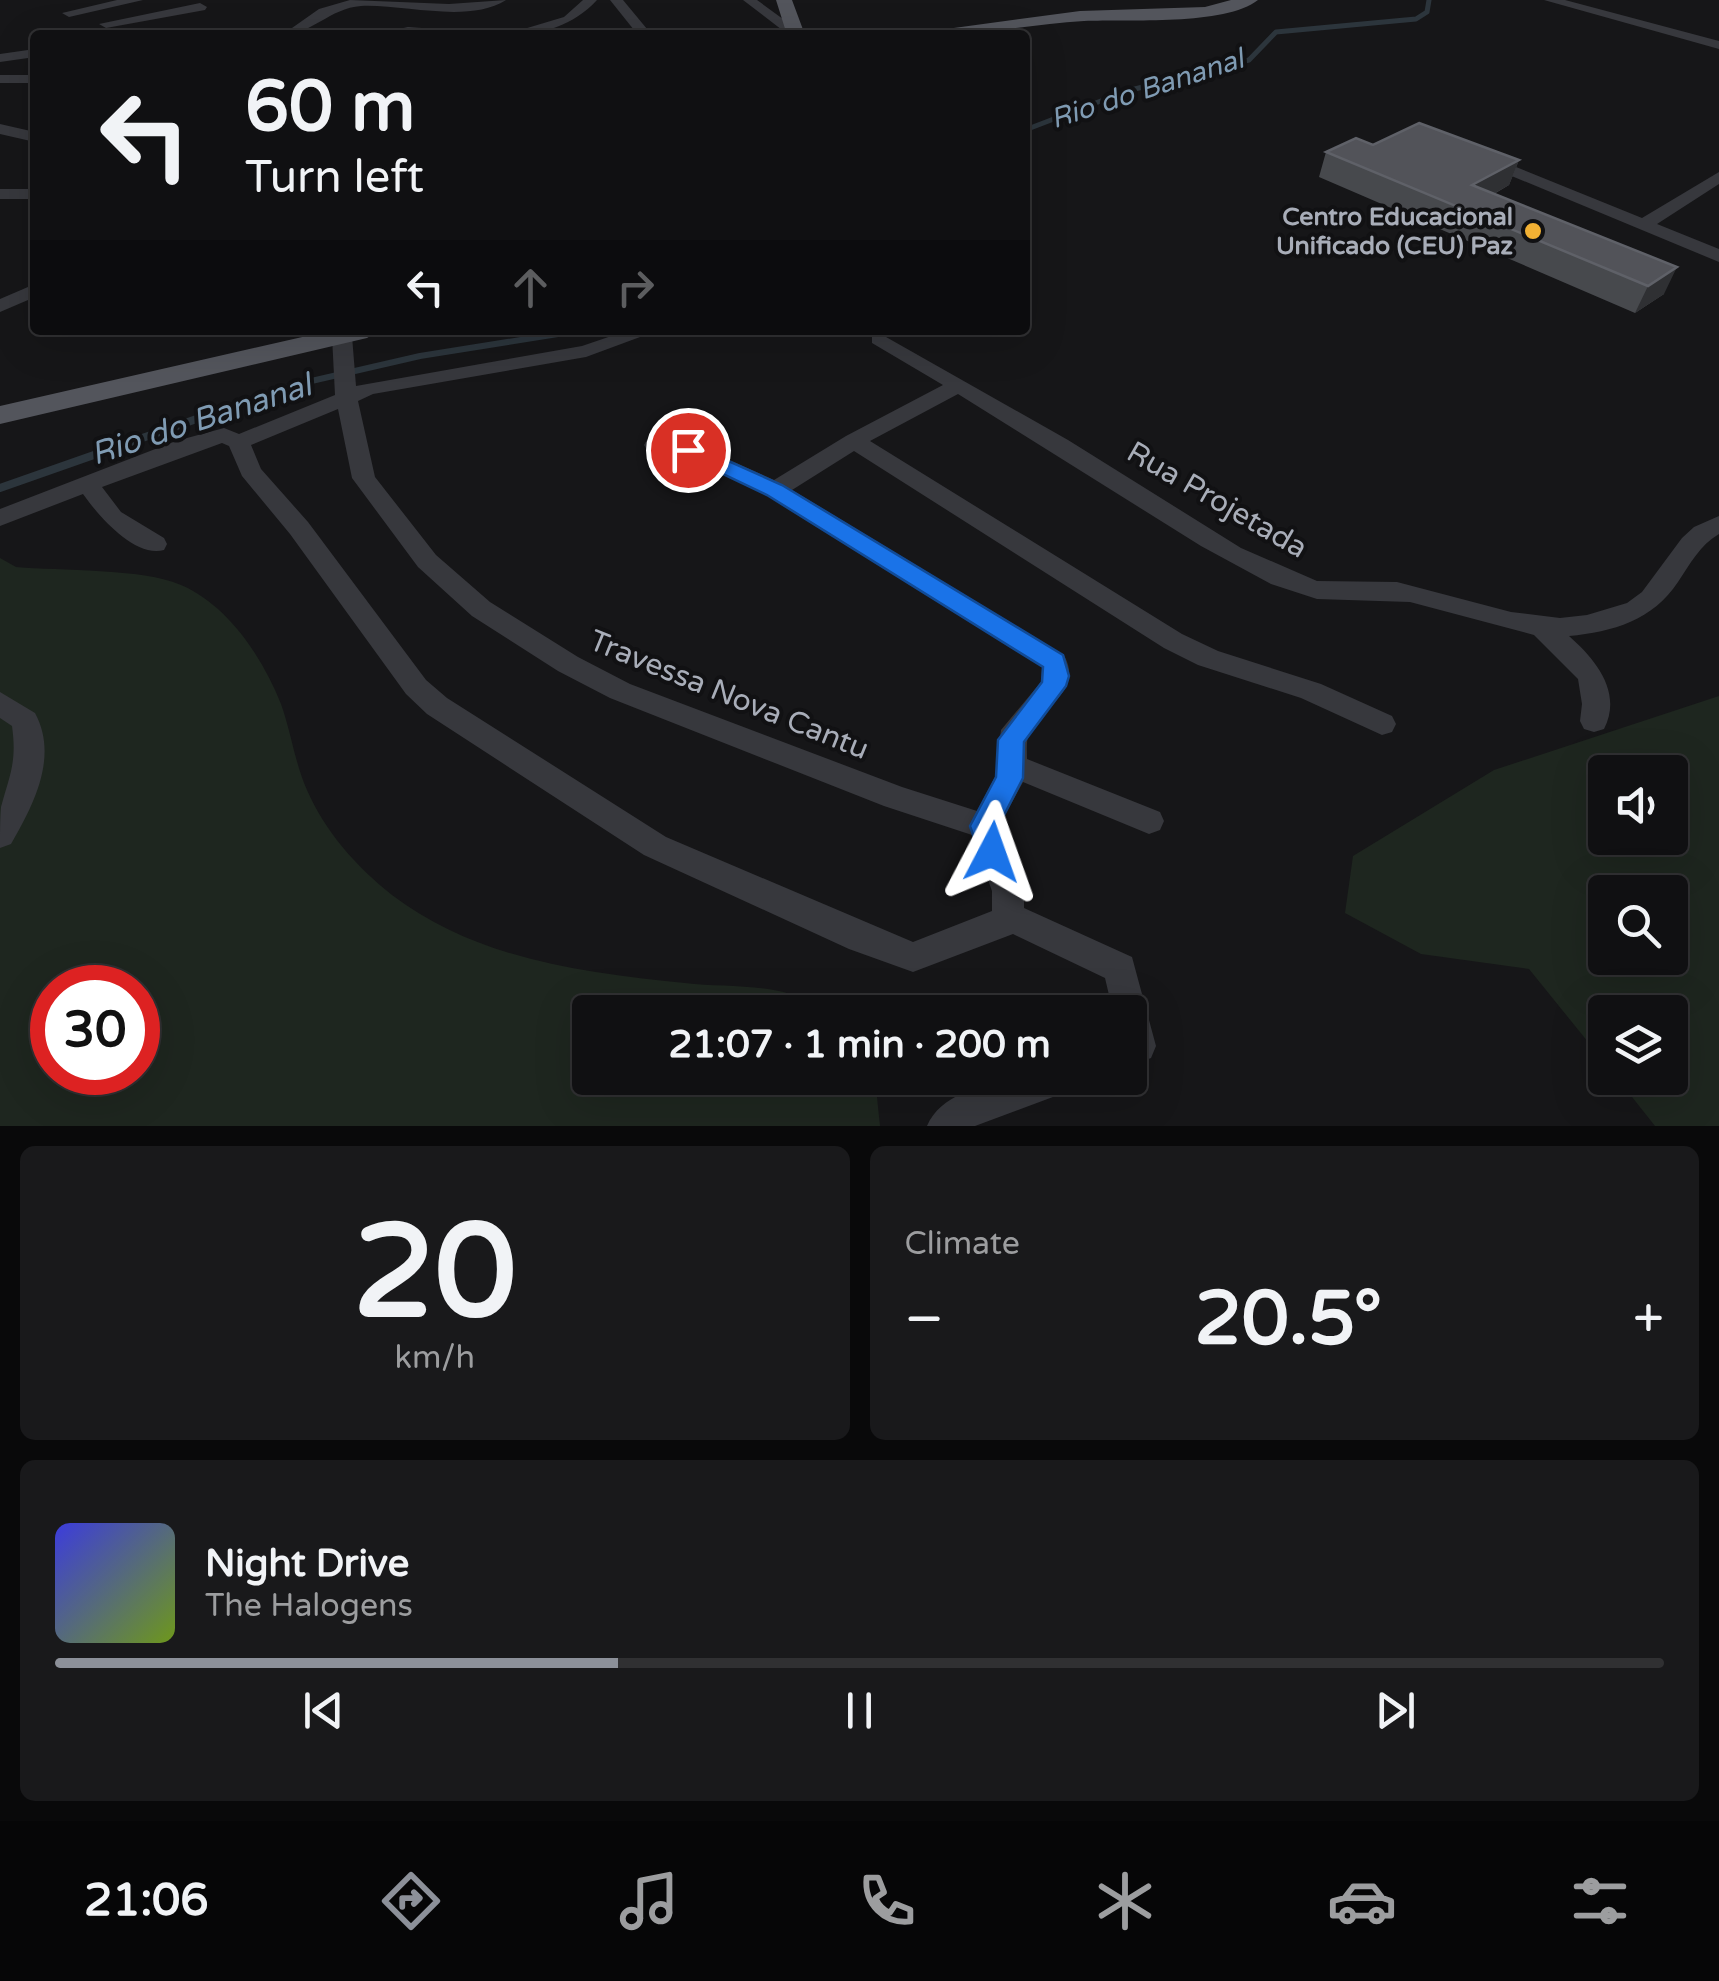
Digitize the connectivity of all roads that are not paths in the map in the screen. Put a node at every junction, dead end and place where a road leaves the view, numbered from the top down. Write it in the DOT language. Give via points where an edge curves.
graph roads {
  1 [pos="137,0"];
  2 [pos="500,0"];
  3 [pos="591,0"];
  4 [pos="616,0"];
  5 [pos="749,0"];
  6 [pos="1250,0"];
  7 [pos="1550,0"];
  8 [pos="357,1"];
  9 [pos="69,13"];
  10 [pos="767,13"];
  11 [pos="790,19"];
  12 [pos="106,24"];
  13 [pos="144,30"];
  14 [pos="297,30"];
  15 [pos="380,30"];
  16 [pos="530,30"];
  17 [pos="642,30"];
  18 [pos="976,30"];
  19 [pos="1719,45"];
  20 [pos="30,54"];
  21 [pos="0,58"];
  22 [pos="30,80"];
  23 [pos="3,81"];
  24 [pos="0,129"];
  25 [pos="30,136"];
  26 [pos="1471,154"];
  27 [pos="1719,177"];
  28 [pos="0,194"];
  29 [pos="30,194"];
  30 [pos="1642,226"];
  31 [pos="1719,256"];
  32 [pos="30,292"];
  33 [pos="0,306"];
  34 [pos="633,335"];
  35 [pos="304,336"];
  36 [pos="348,336"];
  37 [pos="879,339"];
  38 [pos="958,386"];
  39 [pos="346,389"];
  40 [pos="0,415"];
  41 [pos="854,441"];
  42 [pos="238,442"];
  43 [pos="655,444"];
  44 [pos="86,483"];
  45 [pos="774,490"];
  46 [pos="0,518"];
  47 [pos="1719,524"];
  48 [pos="155,544"];
  49 [pos="1544,629"];
  50 [pos="0,703"];
  51 [pos="1594,721"];
  52 [pos="1382,724"];
  53 [pos="1011,765"];
  54 [pos="1150,822"];
  55 [pos="984,826"];
  56 [pos="0,835"];
  57 [pos="1008,916"];
  58 [pos="1126,995"];
  59 [pos="1010,1095"];
  60 [pos="946,1126"];
  1 -- 9 [label="street"];
  2 -- 8 [label="street" via="449,8"];
  3 -- 16 [label="street" via="569,20"];
  4 -- 17 [label="street"];
  5 -- 10 [label="street"];
  6 -- 18 [label="main road" via="1205,12 1080,16"];
  7 -- 19 [label="street"];
  8 -- 14 [label="street"];
  8 -- 15 [label="street"];
  10 -- 11 [label="main road"];
  12 -- 13 [label="street" via="200,6 192,15"];
  20 -- 21 [label="street"];
  22 -- 23 [label="street"];
  24 -- 25 [label="street"];
  26 -- 30 [label="street"];
  27 -- 30 [label="street"];
  28 -- 29 [label="street"];
  30 -- 31 [label="street"];
  32 -- 33 [label="street"];
  34 -- 39 [label="street" via="586,350"];
  35 -- 36 [label="main road"];
  35 -- 40 [label="main road" via="262,355"];
  36 -- 39 [label="street, Travessa Nova Cantu"];
  37 -- 38 [label="street, Rua Projetada"];
  38 -- 41 [label="street"];
  38 -- 49 [label="street, Rua Projetada" via="1283,579 1321,590 1409,593"];
  39 -- 42 [label="street"];
  39 -- 55 [label="street, Travessa Nova Cantu" via="364,478 427,562 505,626 620,691"];
  41 -- 45 [label="street"];
  41 -- 52 [label="street" via="1173,641"];
  42 -- 44 [label="street" via="219,436"];
  42 -- 57 [label="street" via="250,471 416,687 655,846 914,957 999,926"];
  43 -- 45 [label="street" via="682,447"];
  44 -- 46 [label="street"];
  44 -- 48 [label="street" via="124,528"];
  45 -- 53 [label="street" via="1054,662 1053,686 1015,730"];
  47 -- 49 [label="street, Rua Projetada" via="1692,540 1664,587 1634,610 1602,622"];
  49 -- 51 [label="street" via="1590,673 1597,686"];
  50 -- 56 [label="street" via="25,720 32,758 24,796"];
  53 -- 54 [label="street"];
  53 -- 55 [label="street"];
  55 -- 57 [label="street" via="1008,891"];
  57 -- 58 [label="street" via="1120,968"];
  59 -- 60 [label="street" via="958,1114"];
}
